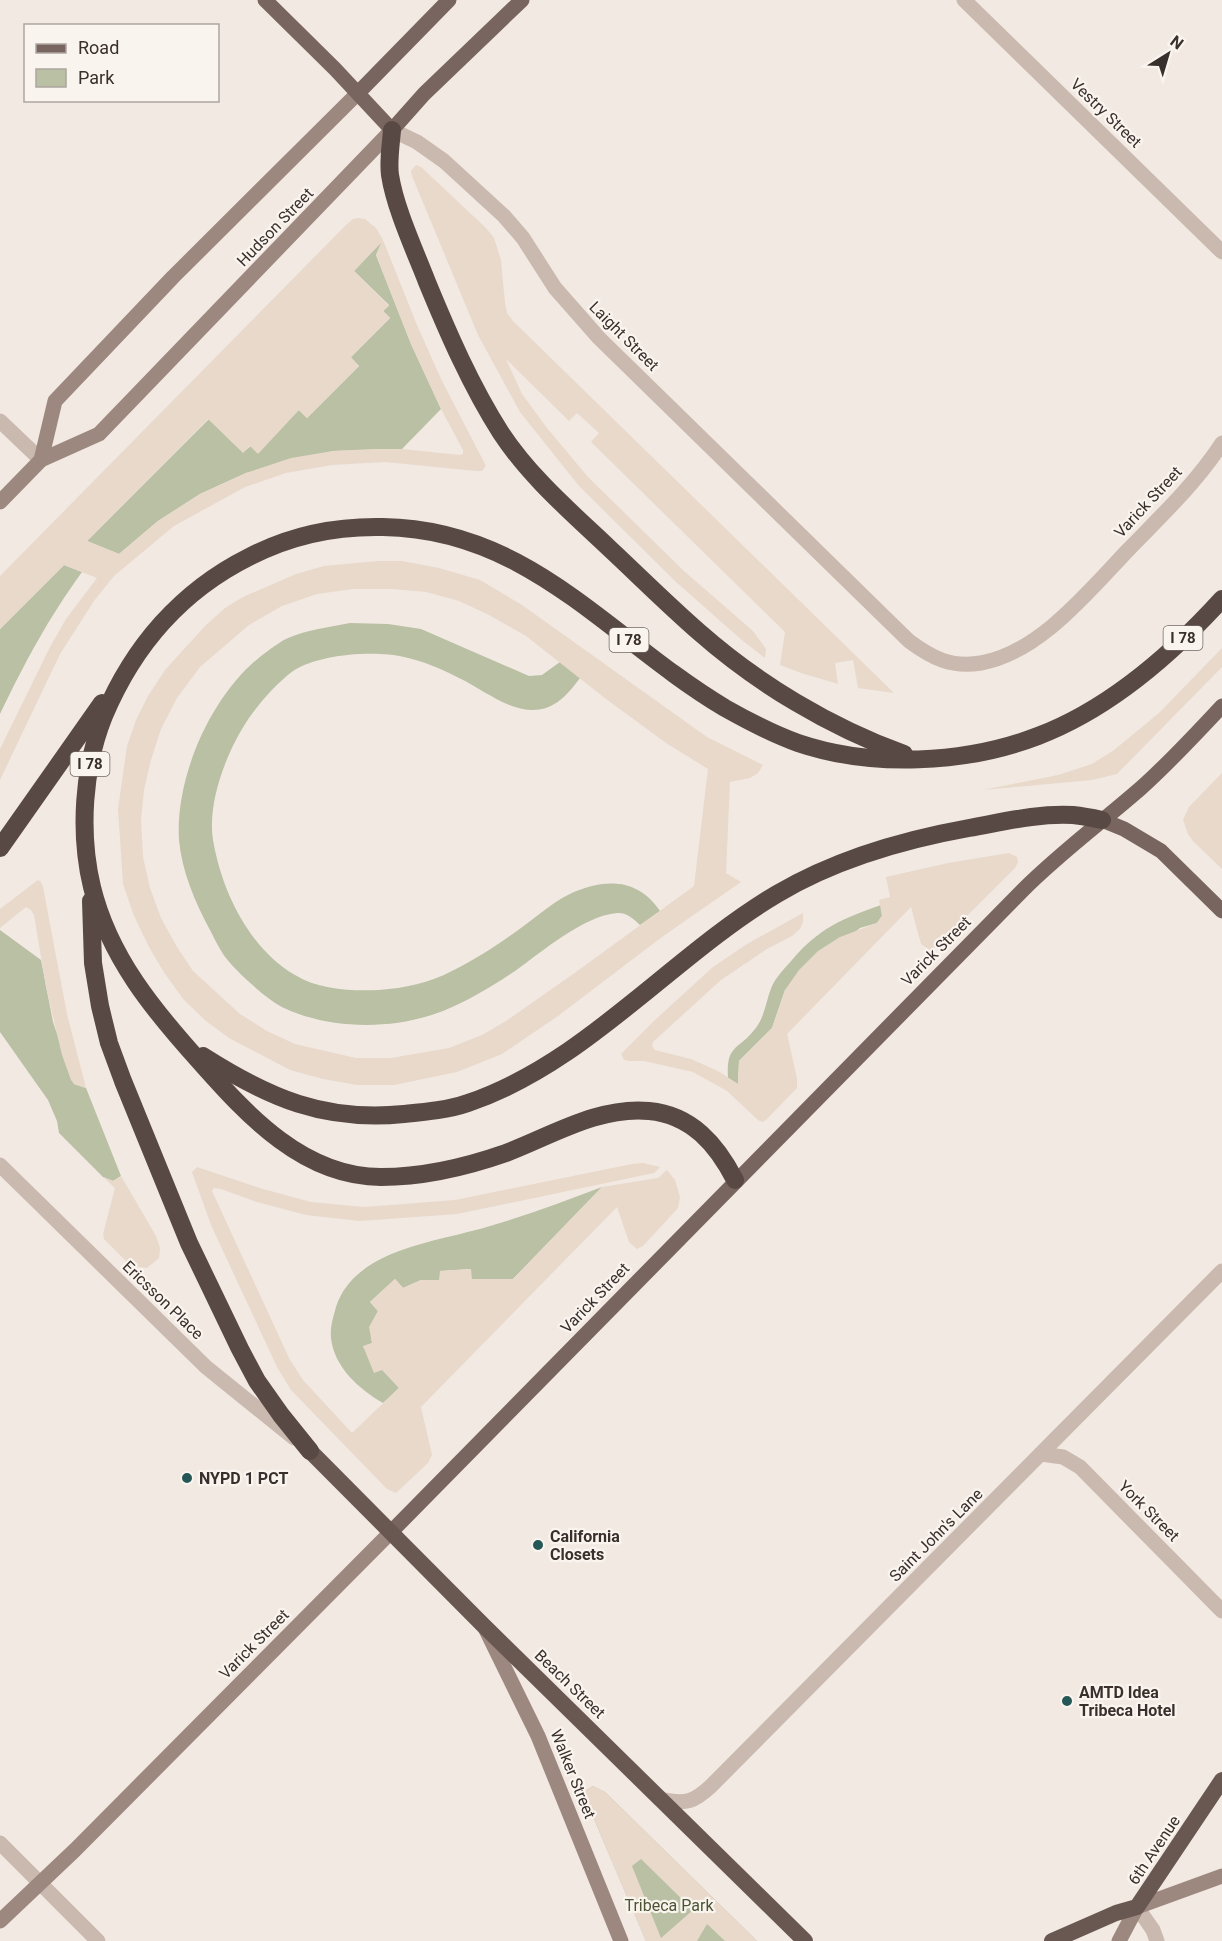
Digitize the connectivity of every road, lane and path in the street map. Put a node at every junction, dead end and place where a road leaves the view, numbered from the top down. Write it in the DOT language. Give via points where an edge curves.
graph roads {
  1 [pos="265,0"];
  2 [pos="449,0"];
  3 [pos="522,0"];
  4 [pos="964,0"];
  5 [pos="358,93"];
  6 [pos="392,130"];
  7 [pos="1222,252"];
  8 [pos="0,421"];
  9 [pos="1222,443"];
  10 [pos="41,460"];
  11 [pos="0,502"];
  12 [pos="1222,599"];
  13 [pos="137,653"];
  14 [pos="981,663"];
  15 [pos="1222,706"];
  16 [pos="920,760"];
  17 [pos="1102,820"];
  18 [pos="0,848"];
  19 [pos="91,885"];
  20 [pos="1222,911"];
  21 [pos="171,1030"];
  22 [pos="0,1165"];
  23 [pos="735,1180"];
  24 [pos="1222,1271"];
  25 [pos="310,1451"];
  26 [pos="1041,1454"];
  27 [pos="391,1532"];
  28 [pos="1222,1611"];
  29 [pos="483,1624"];
  30 [pos="1222,1780"];
  31 [pos="664,1800"];
  32 [pos="0,1843"];
  33 [pos="1222,1876"];
  34 [pos="40,1883"];
  35 [pos="1137,1907"];
  36 [pos="0,1921"];
  37 [pos="99,1941"];
  38 [pos="621,1941"];
  39 [pos="805,1941"];
  40 [pos="1052,1941"];
  41 [pos="1119,1941"];
  42 [pos="1157,1941"];
  1 -- 5 [label="main road, Laight Street"];
  2 -- 5 [label="main road"];
  3 -- 6 [label="main road, Hudson Street"];
  4 -- 7 [label="street, Vestry Street"];
  5 -- 6 [label="main road, Laight Street"];
  5 -- 10 [label="main road" via="55,401"];
  6 -- 10 [label="main road, Hudson Street" via="99,434"];
  6 -- 14 [label="street, Laight Street" via="434,153 466,179 523,238 555,288 599,338 909,641 927,655 945,662"];
  6 -- 16 [label="highway" via="390,174 419,261 478,392 521,461 583,524 729,657 838,725"];
  8 -- 10 [label="street"];
  9 -- 14 [label="street, Varick Street" via="1170,508 1062,617 1018,649"];
  10 -- 11 [label="main road, Hudson Street"];
  12 -- 16 [label="highway, I 78" via="1142,675 1074,720 1004,747"];
  13 -- 16 [label="highway, I 78" via="191,594 258,552 337,529 401,527 464,539 529,567 692,687 763,728 801,744 836,752"];
  13 -- 18 [label="highway"];
  13 -- 19 [label="highway, I 78" via="110,703 92,755 85,808"];
  15 -- 17 [label="main road, Varick Street" via="1166,765"];
  17 -- 20 [label="main road" via="1161,851"];
  17 -- 21 [label="highway" via="1056,815 951,831 841,862 809,876 718,934 536,1071 466,1104 388,1116 308,1108 237,1078"];
  17 -- 23 [label="main road, Varick Street" via="1036,877"];
  19 -- 21 [label="highway, I 78" via="104,925 123,963"];
  19 -- 25 [label="highway" via="93,963 100,1006 123,1081 189,1243 240,1349 257,1381"];
  21 -- 23 [label="highway" via="239,1106 276,1138 303,1156 355,1175 442,1172 608,1114 650,1111 667,1115 701,1133 721,1152"];
  22 -- 25 [label="street, Ericsson Place" via="206,1367"];
  23 -- 27 [label="main road, Varick Street"];
  24 -- 26 [label="street, Saint John's Lane"];
  25 -- 27 [label="highway, Beach Street"];
  26 -- 28 [label="street, York Street" via="1063,1457 1080,1467"];
  26 -- 31 [label="street, Saint John's Lane" via="702,1795 680,1803"];
  27 -- 29 [label="highway, Beach Street"];
  27 -- 34 [label="main road, Varick Street"];
  29 -- 31 [label="highway, Beach Street"];
  29 -- 38 [label="main road, Walker Street" via="538,1736"];
  30 -- 35 [label="highway, 6th Avenue"];
  31 -- 39 [label="highway, Beach Street"];
  32 -- 34 [label="street"];
  33 -- 35 [label="main road"];
  34 -- 36 [label="main road, Varick Street"];
  34 -- 37 [label="street"];
  35 -- 40 [label="highway"];
  35 -- 41 [label="main road, 6th Avenue"];
  35 -- 42 [label="street"];
}
